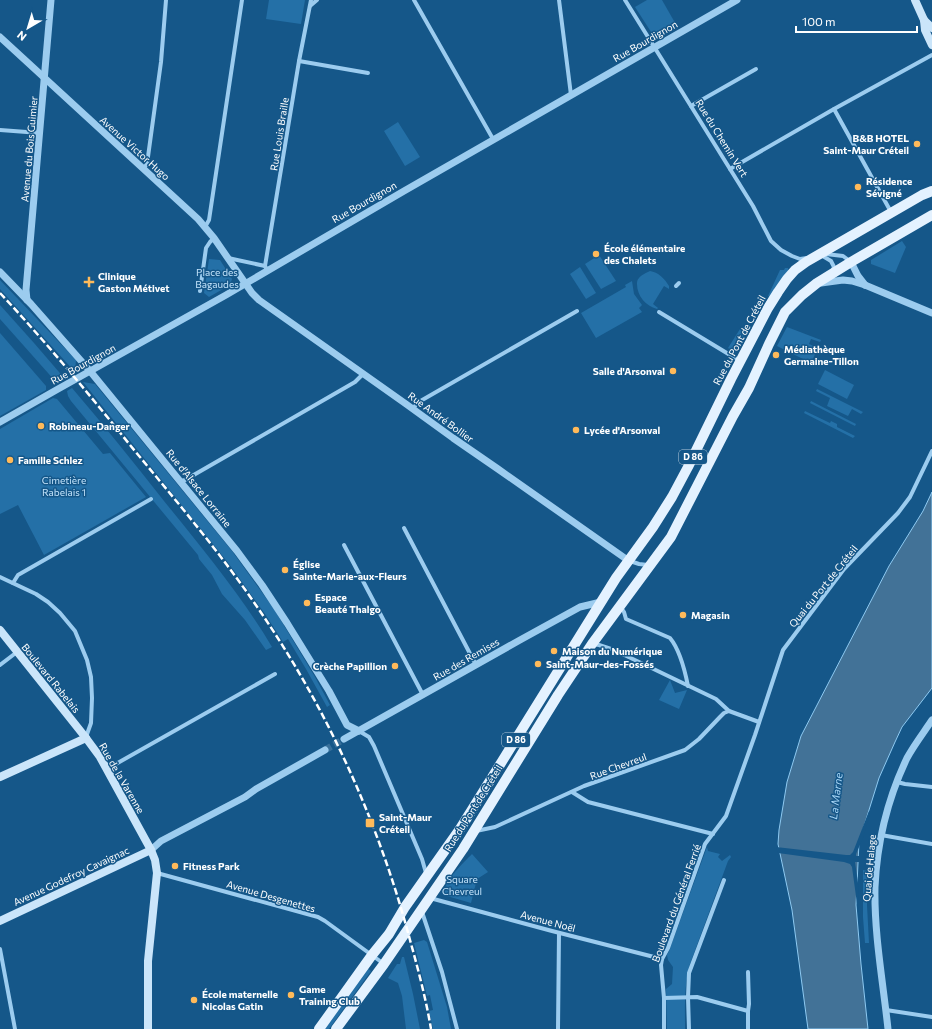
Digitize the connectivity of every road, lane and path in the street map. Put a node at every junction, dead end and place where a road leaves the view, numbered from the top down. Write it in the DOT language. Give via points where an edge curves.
graph roads {
  1 [pos="52,0"];
  2 [pos="166,0"];
  3 [pos="242,0"];
  4 [pos="311,0"];
  5 [pos="317,0"];
  6 [pos="414,0"];
  7 [pos="559,0"];
  8 [pos="625,0"];
  9 [pos="737,0"];
  10 [pos="915,0"];
  11 [pos="310,6"];
  12 [pos="924,20"];
  13 [pos="932,28"];
  14 [pos="0,37"];
  15 [pos="932,45"];
  16 [pos="655,47"];
  17 [pos="932,55"];
  18 [pos="299,61"];
  19 [pos="756,69"];
  20 [pos="368,73"];
  21 [pos="45,78"];
  22 [pos="571,95"];
  23 [pos="691,106"];
  24 [pos="834,109"];
  25 [pos="0,130"];
  26 [pos="40,133"];
  27 [pos="493,139"];
  28 [pos="143,169"];
  29 [pos="730,169"];
  30 [pos="932,184"];
  31 [pos="932,191"];
  32 [pos="922,195"];
  33 [pos="892,212"];
  34 [pos="932,215"];
  35 [pos="206,227"];
  36 [pos="214,238"];
  37 [pos="819,254"];
  38 [pos="228,258"];
  39 [pos="851,262"];
  40 [pos="266,268"];
  41 [pos="0,272"];
  42 [pos="832,274"];
  43 [pos="817,283"];
  44 [pos="246,284"];
  45 [pos="865,285"];
  46 [pos="200,291"];
  47 [pos="27,300"];
  48 [pos="577,311"];
  49 [pos="659,312"];
  50 [pos="932,313"];
  51 [pos="740,361"];
  52 [pos="90,371"];
  53 [pos="363,374"];
  54 [pos="413,409"];
  55 [pos="0,422"];
  56 [pos="932,451"];
  57 [pos="181,481"];
  58 [pos="151,499"];
  59 [pos="404,528"];
  60 [pos="344,544"];
  61 [pos="629,560"];
  62 [pos="650,565"];
  63 [pos="0,577"];
  64 [pos="13,583"];
  65 [pos="601,602"];
  66 [pos="620,606"];
  67 [pos="0,630"];
  68 [pos="592,644"];
  69 [pos="17,652"];
  70 [pos="0,665"];
  71 [pos="476,665"];
  72 [pos="275,674"];
  73 [pos="688,686"];
  74 [pos="423,695"];
  75 [pos="729,711"];
  76 [pos="932,720"];
  77 [pos="759,722"];
  78 [pos="359,731"];
  79 [pos="86,738"];
  80 [pos="344,739"];
  81 [pos="326,750"];
  82 [pos="107,769"];
  83 [pos="0,777"];
  84 [pos="897,782"];
  85 [pos="932,787"];
  86 [pos="572,792"];
  87 [pos="473,832"];
  88 [pos="713,834"];
  89 [pos="881,835"];
  90 [pos="932,844"];
  91 [pos="151,850"];
  92 [pos="436,863"];
  93 [pos="448,870"];
  94 [pos="157,873"];
  95 [pos="427,876"];
  96 [pos="724,880"];
  97 [pos="419,886"];
  98 [pos="430,898"];
  99 [pos="422,909"];
  100 [pos="0,921"];
  101 [pos="559,932"];
  102 [pos="0,949"];
  103 [pos="372,955"];
  104 [pos="662,959"];
  105 [pos="384,964"];
  106 [pos="748,972"];
  107 [pos="688,997"];
  108 [pos="664,998"];
  109 [pos="886,1010"];
  110 [pos="748,1011"];
  111 [pos="932,1017"];
  112 [pos="15,1029"];
  113 [pos="148,1029"];
  114 [pos="319,1029"];
  115 [pos="336,1029"];
  116 [pos="457,1029"];
  117 [pos="558,1029"];
  118 [pos="664,1029"];
  119 [pos="689,1029"];
  120 [pos="748,1029"];
  121 [pos="888,1029"];
  1 -- 21 [label="street, Avenue du Bois Guimier"];
  2 -- 28 [label="street" via="161,62 147,164"];
  3 -- 35 [label="street"];
  4 -- 11 [label="street, Rue Louis Braille"];
  5 -- 11 [label="street"];
  6 -- 27 [label="street"];
  7 -- 22 [label="street"];
  8 -- 16 [label="street, Rue du Chemin Vert"];
  9 -- 16 [label="street, Rue Bourdignon"];
  10 -- 12 [label="main road"];
  11 -- 18 [label="street, Rue Louis Braille"];
  12 -- 13 [label="main road"];
  12 -- 15 [label="main road" via="925,30"];
  14 -- 21 [label="street, Avenue Victor Hugo"];
  16 -- 22 [label="street, Rue Bourdignon"];
  16 -- 23 [label="street, Rue du Chemin Vert"];
  17 -- 24 [label="street"];
  18 -- 20 [label="street"];
  18 -- 40 [label="street, Rue Louis Braille"];
  19 -- 23 [label="street"];
  21 -- 26 [label="street, Avenue du Bois Guimier"];
  21 -- 28 [label="street, Avenue Victor Hugo"];
  22 -- 27 [label="street, Rue Bourdignon"];
  23 -- 29 [label="street, Rue du Chemin Vert"];
  24 -- 29 [label="street"];
  24 -- 33 [label="street"];
  25 -- 26 [label="street"];
  26 -- 47 [label="street, Avenue du Bois Guimier"];
  27 -- 40 [label="street, Rue Bourdignon"];
  28 -- 35 [label="street, Avenue Victor Hugo"];
  29 -- 37 [label="street, Rue du Chemin Vert" via="771,242 800,259"];
  30 -- 32 [label="main road"];
  31 -- 32 [label="main road, Rue du Pont de Créteil / D 86"];
  32 -- 33 [label="main road, Rue du Pont de Créteil / D 86"];
  33 -- 37 [label="main road, Rue du Pont de Créteil / D 86"];
  34 -- 39 [label="main road, Rue du Pont de Créteil / D 86"];
  35 -- 36 [label="street, Avenue Victor Hugo"];
  36 -- 38 [label="street, Avenue Victor Hugo"];
  36 -- 46 [label="street" via="206,248"];
  37 -- 39 [label="street, Rue du Chemin Vert" via="843,256"];
  37 -- 42 [label="street" via="832,261"];
  37 -- 51 [label="main road, Rue du Pont de Créteil / D 86" via="795,270 787,279 768,308"];
  38 -- 40 [label="street"];
  38 -- 44 [label="street, Avenue Victor Hugo"];
  39 -- 42 [label="main road, Rue du Pont de Créteil / D 86"];
  39 -- 45 [label="street"];
  40 -- 44 [label="street, Rue Bourdignon"];
  41 -- 47 [label="street, Rue d'Alsace Lorraine"];
  42 -- 43 [label="main road, Rue du Pont de Créteil / D 86"];
  43 -- 45 [label="street" via="843,280"];
  43 -- 62 [label="main road, Rue du Pont de Créteil / D 86" via="785,312 749,388 671,537"];
  44 -- 52 [label="street, Rue Bourdignon"];
  44 -- 53 [label="street, Rue André Bollier" via="259,300"];
  45 -- 50 [label="street"];
  47 -- 52 [label="street, Rue d'Alsace Lorraine"];
  48 -- 54 [label="street" via="417,403"];
  49 -- 51 [label="street"];
  51 -- 61 [label="main road, Rue du Pont de Créteil / D 86" via="672,497"];
  52 -- 55 [label="street, Rue Bourdignon"];
  52 -- 57 [label="street, Rue d'Alsace Lorraine"];
  53 -- 54 [label="street, Rue André Bollier"];
  53 -- 57 [label="street" via="356,382"];
  54 -- 61 [label="street, Rue André Bollier"];
  56 -- 77 [label="street, Quai du Port de Créteil" via="910,497 844,569 783,650"];
  57 -- 78 [label="street, Rue d'Alsace Lorraine" via="262,585 318,673 347,725"];
  58 -- 64 [label="street" via="18,574"];
  59 -- 71 [label="street"];
  60 -- 74 [label="street"];
  61 -- 62 [label="street"];
  61 -- 65 [label="main road, Rue du Pont de Créteil / D 86"];
  62 -- 66 [label="main road, Rue du Pont de Créteil / D 86"];
  63 -- 64 [label="street, Rue de la Varenne"];
  64 -- 79 [label="street, Rue de la Varenne" via="48,602 75,631 91,677 91,723"];
  65 -- 71 [label="street, Rue des Remises" via="580,607"];
  65 -- 92 [label="main road, Rue du Pont de Créteil / D 86" via="460,829"];
  66 -- 68 [label="main road, Rue du Pont de Créteil / D 86"];
  66 -- 73 [label="street" via="626,619 670,638 675,644"];
  67 -- 69 [label="main road, Boulevard Rabelais"];
  68 -- 73 [label="street" via="614,650"];
  68 -- 87 [label="main road, Rue du Pont de Créteil / D 86"];
  69 -- 70 [label="street"];
  69 -- 79 [label="main road, Boulevard Rabelais"];
  71 -- 74 [label="street, Rue des Remises"];
  72 -- 82 [label="street"];
  73 -- 75 [label="street" via="716,699"];
  74 -- 78 [label="street, Rue des Remises"];
  75 -- 77 [label="street"];
  75 -- 86 [label="street, Rue Chevreul" via="685,750"];
  76 -- 84 [label="street, Quai de Halage" via="908,756"];
  77 -- 88 [label="street, Boulevard du Général Ferrié" via="726,816"];
  78 -- 80 [label="street, Rue des Remises"];
  78 -- 95 [label="street" via="369,737 374,746"];
  79 -- 82 [label="main road, Rue de la Varenne"];
  79 -- 83 [label="main road"];
  81 -- 91 [label="street" via="161,841"];
  82 -- 91 [label="main road, Rue de la Varenne"];
  84 -- 85 [label="street"];
  84 -- 89 [label="street, Quai de Halage"];
  86 -- 87 [label="street, Rue Chevreul" via="494,827"];
  86 -- 88 [label="street" via="588,802"];
  87 -- 93 [label="main road, Rue du Pont de Créteil / D 86"];
  88 -- 104 [label="street, Boulevard du Général Ferrié" via="705,844"];
  89 -- 90 [label="street"];
  89 -- 109 [label="street, Quai de Halage" via="875,887"];
  91 -- 94 [label="main road, Rue de la Varenne"];
  91 -- 100 [label="main road, Avenue Godefroy Cavaignac"];
  92 -- 93 [label="main road" via="442,870"];
  92 -- 95 [label="main road, Rue du Pont de Créteil / D 86"];
  93 -- 98 [label="main road, Rue du Pont de Créteil / D 86"];
  94 -- 103 [label="street, Avenue Desgenettes" via="318,917"];
  94 -- 113 [label="main road, Rue de la Varenne" via="148,961"];
  95 -- 97 [label="main road, Rue du Pont de Créteil / D 86"];
  95 -- 98 [label="main road"];
  96 -- 107 [label="street" via="689,973"];
  97 -- 99 [label="main road"];
  97 -- 103 [label="main road, Rue du Pont de Créteil / D 86" via="389,934"];
  98 -- 99 [label="main road, Rue du Pont de Créteil / D 86"];
  98 -- 101 [label="street, Avenue Noël"];
  99 -- 105 [label="main road, Rue du Pont de Créteil / D 86"];
  99 -- 116 [label="street"];
  101 -- 104 [label="street, Avenue Noël"];
  101 -- 117 [label="street"];
  102 -- 112 [label="street"];
  103 -- 105 [label="street"];
  103 -- 114 [label="main road, Rue du Pont de Créteil / D 86"];
  104 -- 108 [label="street, Boulevard du Général Ferrié"];
  105 -- 115 [label="main road, Rue du Pont de Créteil / D 86"];
  106 -- 110 [label="street"];
  107 -- 108 [label="street"];
  107 -- 110 [label="street" via="697,997"];
  107 -- 119 [label="street"];
  108 -- 118 [label="street, Boulevard du Général Ferrié"];
  109 -- 111 [label="street"];
  109 -- 121 [label="street, Quai de Halage"];
  110 -- 120 [label="street"];
}
